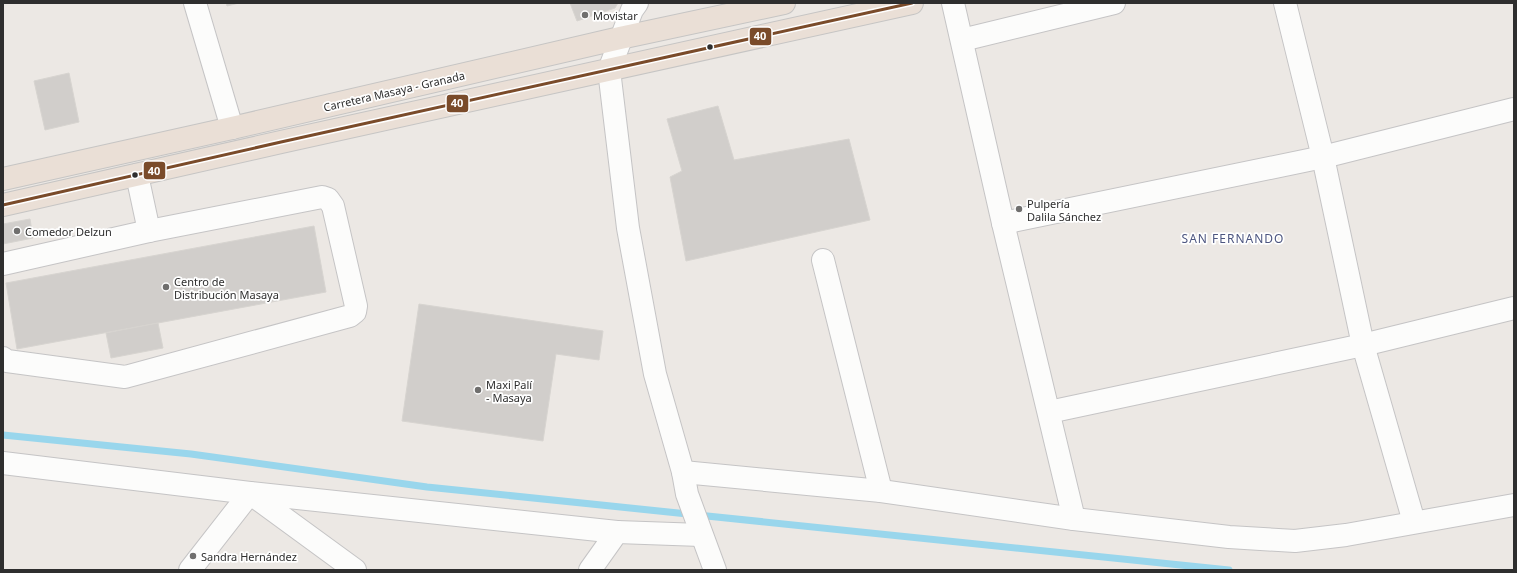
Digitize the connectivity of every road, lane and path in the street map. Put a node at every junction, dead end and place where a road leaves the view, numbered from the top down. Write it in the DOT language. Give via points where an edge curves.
graph roads {
  1 [pos="195,3"];
  2 [pos="637,3"];
  3 [pos="784,3"];
  4 [pos="912,3"];
  5 [pos="953,3"];
  6 [pos="1114,3"];
  7 [pos="1285,3"];
  8 [pos="620,38"];
  9 [pos="962,40"];
  10 [pos="609,70"];
  11 [pos="1514,109"];
  12 [pos="232,128"];
  13 [pos="1323,157"];
  14 [pos="136,175"];
  15 [pos="3,179"];
  16 [pos="3,206"];
  17 [pos="1003,223"];
  18 [pos="149,231"];
  19 [pos="823,260"];
  20 [pos="3,264"];
  21 [pos="1514,308"];
  22 [pos="1363,345"];
  23 [pos="3,358"];
  24 [pos="1049,412"];
  25 [pos="3,463"];
  26 [pos="683,472"];
  27 [pos="881,492"];
  28 [pos="250,493"];
  29 [pos="1514,504"];
  30 [pos="1074,519"];
  31 [pos="1414,522"];
  32 [pos="699,530"];
  33 [pos="617,532"];
  34 [pos="190,570"];
  35 [pos="355,570"];
  36 [pos="590,570"];
  37 [pos="715,570"];
  1 -- 12 [label="street"];
  2 -- 8 [label="street"];
  3 -- 8 [label="highway, Carretera Masaya - Granada"];
  4 -- 10 [label="highway"];
  5 -- 9 [label="street"];
  6 -- 9 [label="street"];
  7 -- 13 [label="street"];
  8 -- 10 [label="street"];
  8 -- 12 [label="highway, Carretera Masaya - Granada"];
  9 -- 17 [label="street"];
  10 -- 14 [label="highway"];
  10 -- 26 [label="street" via="628,228 655,374"];
  11 -- 13 [label="street"];
  12 -- 15 [label="highway, Carretera Masaya - Granada"];
  13 -- 17 [label="street"];
  13 -- 22 [label="street"];
  14 -- 16 [label="highway"];
  14 -- 18 [label="street"];
  17 -- 24 [label="street"];
  18 -- 20 [label="street"];
  18 -- 23 [label="street" via="322,197 328,199 333,206 356,306 355,312 350,316 125,377 7,361"];
  19 -- 27 [label="street"];
  21 -- 22 [label="street"];
  22 -- 24 [label="street"];
  22 -- 31 [label="street"];
  24 -- 30 [label="street"];
  25 -- 28 [label="street"];
  26 -- 27 [label="street"];
  26 -- 32 [label="street"];
  27 -- 30 [label="street"];
  28 -- 33 [label="street"];
  28 -- 34 [label="street"];
  28 -- 35 [label="street"];
  29 -- 31 [label="street"];
  30 -- 31 [label="street" via="1229,537 1295,541 1346,535"];
  32 -- 33 [label="street"];
  32 -- 37 [label="street"];
  33 -- 36 [label="street"];
}
